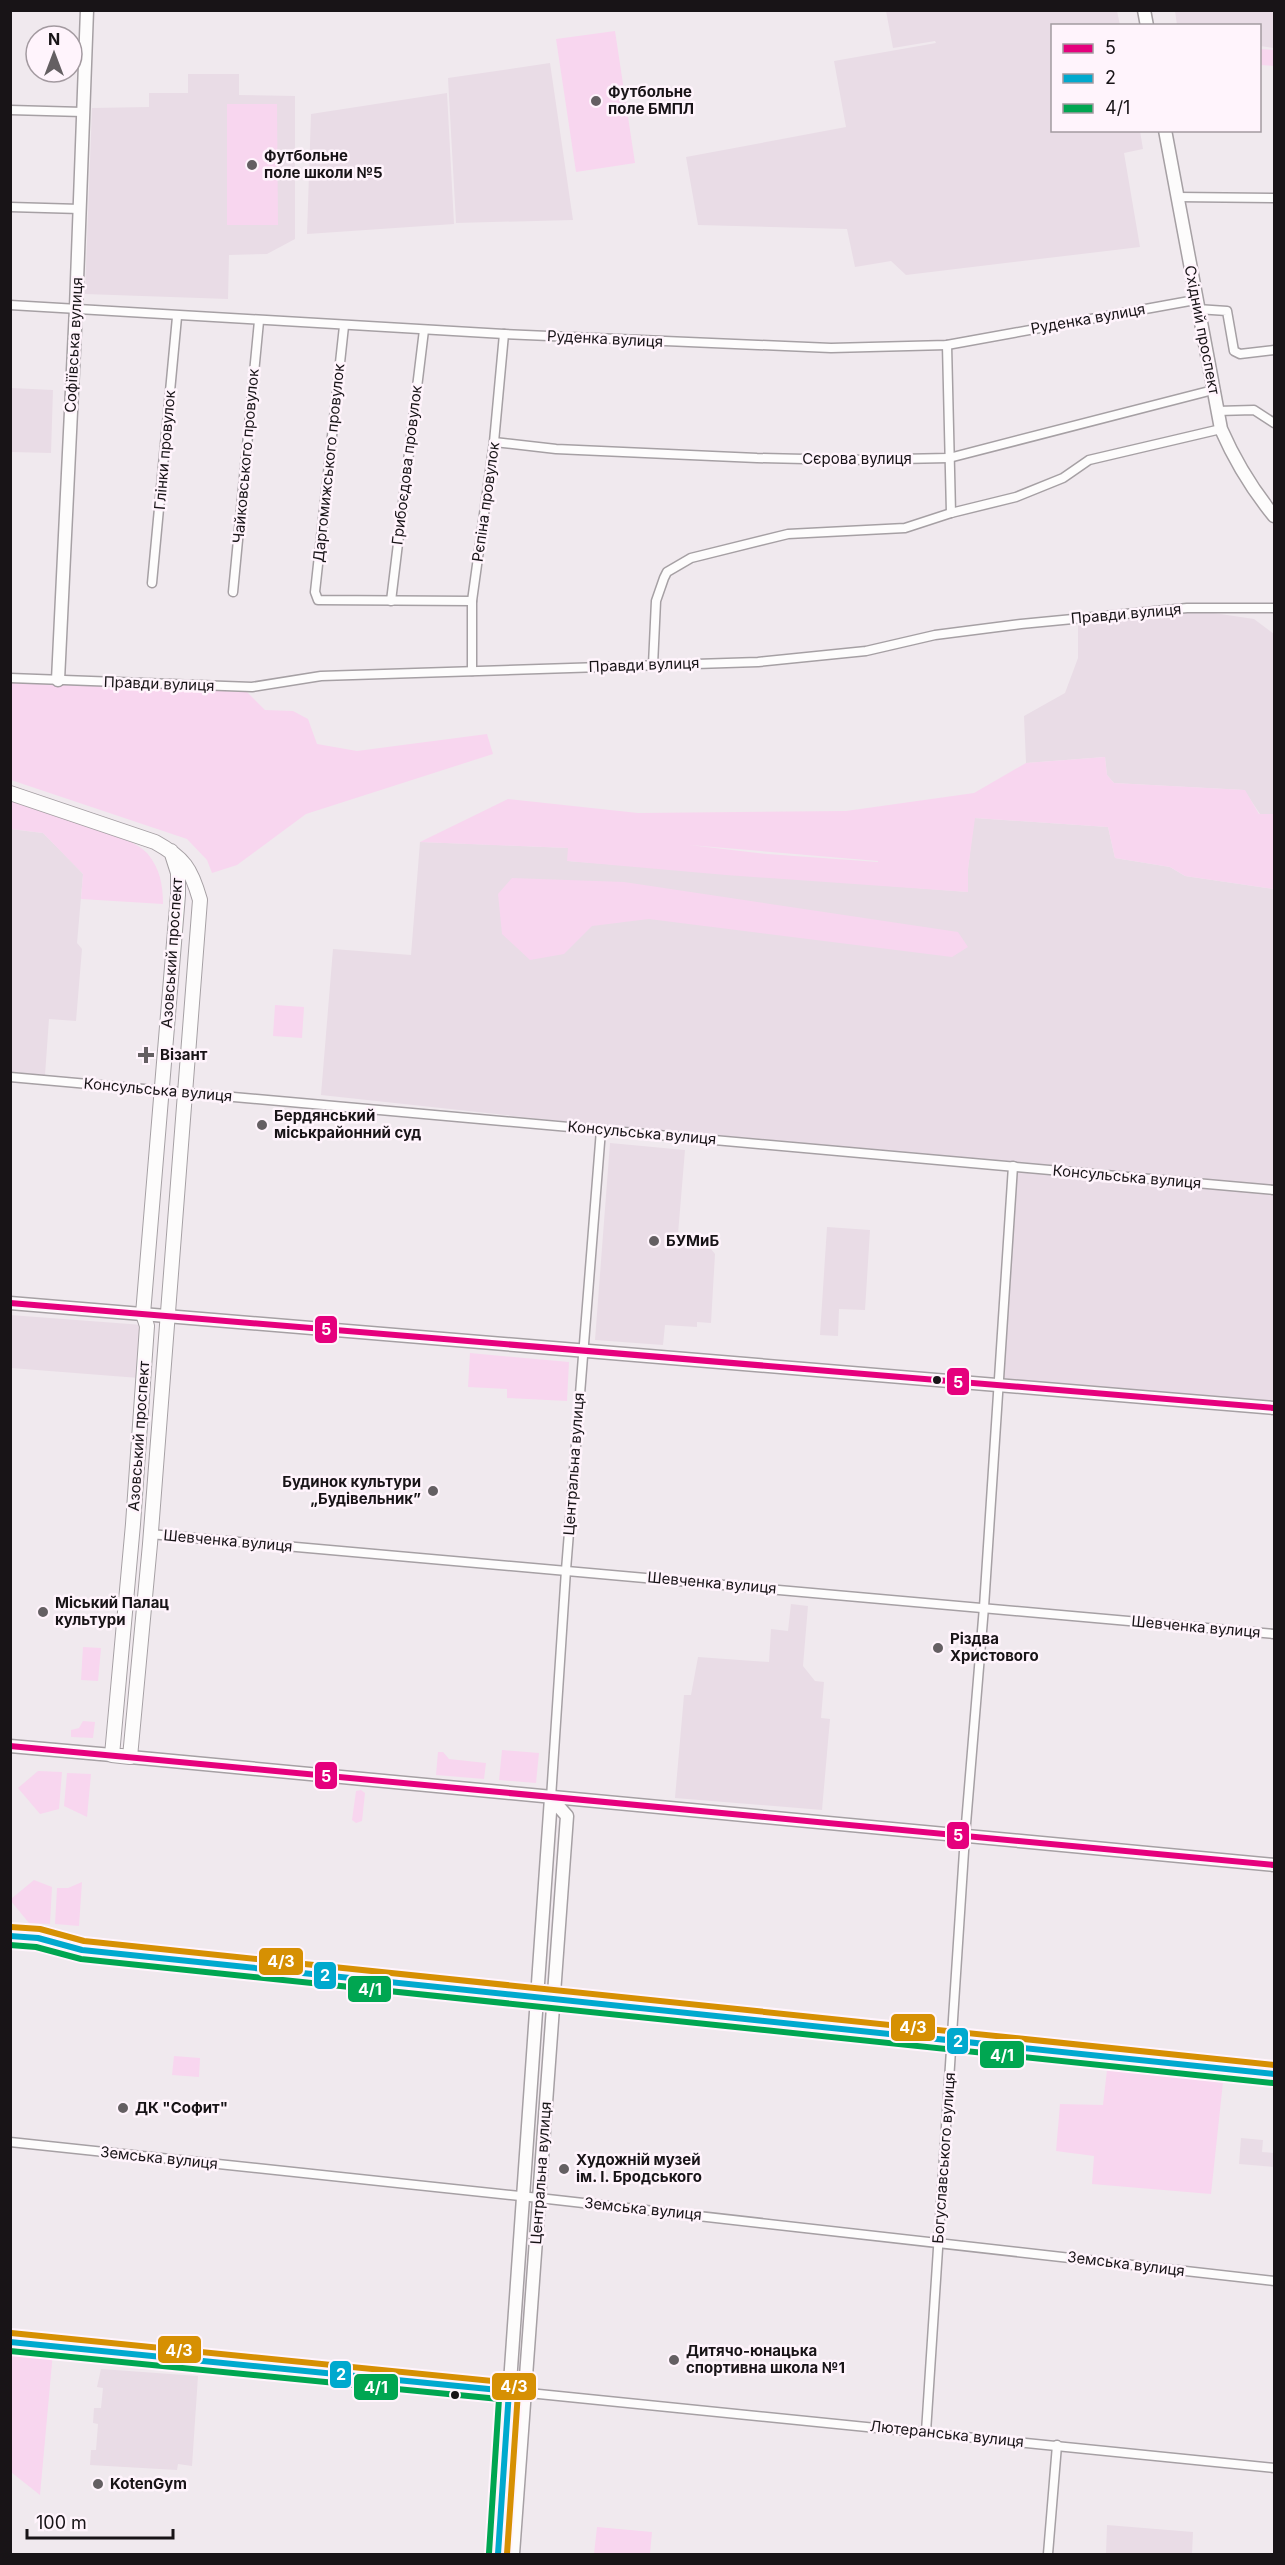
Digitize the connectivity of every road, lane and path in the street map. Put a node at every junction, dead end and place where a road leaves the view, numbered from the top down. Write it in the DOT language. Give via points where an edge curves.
graph roads {
  1 [pos="87,10"];
  2 [pos="10,110"];
  3 [pos="83,112"];
  4 [pos="1165,132"];
  5 [pos="1177,197"];
  6 [pos="1275,198"];
  7 [pos="10,207"];
  8 [pos="80,209"];
  9 [pos="1196,304"];
  10 [pos="10,305"];
  11 [pos="76,308"];
  12 [pos="177,316"];
  13 [pos="259,321"];
  14 [pos="344,326"];
  15 [pos="424,330"];
  16 [pos="504,334"];
  17 [pos="947,345"];
  18 [pos="1275,350"];
  19 [pos="1213,390"];
  20 [pos="1217,411"];
  21 [pos="1275,423"];
  22 [pos="1221,429"];
  23 [pos="494,442"];
  24 [pos="949,458"];
  25 [pos="951,513"];
  26 [pos="1275,516"];
  27 [pos="152,583"];
  28 [pos="233,592"];
  29 [pos="391,601"];
  30 [pos="472,601"];
  31 [pos="1275,608"];
  32 [pos="653,664"];
  33 [pos="472,671"];
  34 [pos="10,678"];
  35 [pos="58,680"];
  36 [pos="10,793"];
  37 [pos="171,851"];
  38 [pos="10,1077"];
  39 [pos="162,1090"];
  40 [pos="184,1092"];
  41 [pos="601,1130"];
  42 [pos="1013,1167"];
  43 [pos="1275,1190"];
  44 [pos="10,1303"];
  45 [pos="143,1314"];
  46 [pos="166,1315"];
  47 [pos="583,1351"];
  48 [pos="997,1385"];
  49 [pos="1275,1408"];
  50 [pos="132,1532"];
  51 [pos="150,1534"];
  52 [pos="566,1570"];
  53 [pos="984,1607"];
  54 [pos="1275,1634"];
  55 [pos="10,1746"];
  56 [pos="112,1755"];
  57 [pos="130,1756"];
  58 [pos="551,1798"];
  59 [pos="965,1836"];
  60 [pos="1275,1865"];
  61 [pos="10,1936"];
  62 [pos="538,1997"];
  63 [pos="554,1999"];
  64 [pos="952,2040"];
  65 [pos="1275,2074"];
  66 [pos="10,2142"];
  67 [pos="524,2196"];
  68 [pos="539,2198"];
  69 [pos="938,2242"];
  70 [pos="1275,2281"];
  71 [pos="10,2342"];
  72 [pos="510,2391"];
  73 [pos="525,2393"];
  74 [pos="926,2432"];
  75 [pos="1057,2445"];
  76 [pos="1275,2468"];
  77 [pos="498,2554"];
  78 [pos="513,2554"];
  79 [pos="1048,2554"];
  1 -- 3 [label="main road, Софіївська вулиця"];
  2 -- 3 [label="street"];
  3 -- 8 [label="main road, Софіївська вулиця"];
  4 -- 5 [label="main road, Східний проспект"];
  5 -- 6 [label="street"];
  5 -- 9 [label="main road, Східний проспект"];
  7 -- 8 [label="street"];
  8 -- 11 [label="main road, Софіївська вулиця"];
  9 -- 17 [label="street, Руденка вулиця"];
  9 -- 18 [label="street, Руденка вулиця" via="1227,311 1234,351 1240,354"];
  9 -- 19 [label="main road, Східний проспект"];
  10 -- 11 [label="street, Руденка вулиця"];
  11 -- 12 [label="street, Руденка вулиця"];
  11 -- 35 [label="main road, Софіївська вулиця"];
  12 -- 13 [label="street, Руденка вулиця"];
  12 -- 27 [label="street, Глінки провулок"];
  13 -- 14 [label="street, Руденка вулиця"];
  13 -- 28 [label="street, Чайковського провулок"];
  14 -- 15 [label="street, Руденка вулиця"];
  14 -- 29 [label="street, Даргомижського провулок" via="315,592 318,600"];
  15 -- 16 [label="street, Руденка вулиця"];
  15 -- 29 [label="street, Грибоєдова провулок"];
  16 -- 17 [label="street, Руденка вулиця" via="831,348"];
  16 -- 23 [label="street, Рєпіна провулок"];
  17 -- 24 [label="street"];
  19 -- 20 [label="main road, Східний проспект"];
  19 -- 24 [label="street, Сєрова вулиця"];
  20 -- 21 [label="street" via="1254,410"];
  20 -- 22 [label="main road, Східний проспект"];
  22 -- 25 [label="street" via="1089,460 1063,478 1016,497"];
  22 -- 26 [label="main road, Східний проспект" via="1232,454"];
  23 -- 24 [label="street, Сєрова вулиця" via="556,449 757,458"];
  23 -- 30 [label="street, Рєпіна провулок"];
  24 -- 25 [label="street"];
  25 -- 32 [label="street" via="905,528 788,534 691,558 667,572 661,586 656,601"];
  29 -- 30 [label="street"];
  30 -- 33 [label="street, Рєпіна провулок"];
  31 -- 32 [label="street, Правди вулиця" via="1187,608 935,634 830,656"];
  32 -- 33 [label="street, Правди вулиця"];
  33 -- 35 [label="street, Правди вулиця" via="321,676 245,687"];
  34 -- 35 [label="street, Правди вулиця"];
  36 -- 37 [label="main road" via="155,842"];
  37 -- 39 [label="main road, Азовський проспект" via="178,873 178,895"];
  37 -- 40 [label="main road, Азовський проспект" via="184,861 200,900"];
  38 -- 39 [label="street, Консульська вулиця"];
  39 -- 40 [label="street, Консульська вулиця"];
  39 -- 45 [label="main road, Азовський проспект"];
  40 -- 41 [label="street, Консульська вулиця"];
  40 -- 46 [label="main road, Азовський проспект"];
  41 -- 42 [label="street, Консульська вулиця"];
  41 -- 47 [label="street, Центральна вулиця"];
  42 -- 43 [label="street, Консульська вулиця"];
  42 -- 48 [label="street, Богуславського вулиця"];
  44 -- 45 [label="main road"];
  45 -- 46 [label="main road"];
  45 -- 50 [label="main road, Азовський проспект" via="147,1326"];
  46 -- 47 [label="main road"];
  46 -- 51 [label="main road, Азовський проспект"];
  47 -- 48 [label="main road"];
  47 -- 52 [label="street, Центральна вулиця"];
  48 -- 49 [label="main road"];
  48 -- 53 [label="street, Богуславського вулиця"];
  50 -- 51 [label="main road"];
  50 -- 56 [label="main road, Азовський проспект"];
  51 -- 52 [label="street, Шевченка вулиця"];
  51 -- 57 [label="main road, Азовський проспект"];
  52 -- 53 [label="street, Шевченка вулиця"];
  52 -- 58 [label="street, Центральна вулиця"];
  53 -- 54 [label="street, Шевченка вулиця"];
  53 -- 59 [label="street, Богуславського вулиця"];
  55 -- 56 [label="main road"];
  56 -- 57 [label="main road"];
  57 -- 58 [label="main road"];
  58 -- 59 [label="main road"];
  58 -- 62 [label="main road, Центральна вулиця"];
  58 -- 63 [label="main road, Центральна вулиця" via="567,1816"];
  59 -- 60 [label="main road"];
  59 -- 64 [label="street, Богуславського вулиця"];
  61 -- 62 [label="main road" via="38,1938 82,1950"];
  62 -- 63 [label="main road"];
  62 -- 67 [label="main road, Центральна вулиця"];
  63 -- 64 [label="main road"];
  63 -- 68 [label="main road, Центральна вулиця"];
  64 -- 65 [label="main road"];
  64 -- 69 [label="street, Богуславського вулиця"];
  66 -- 67 [label="street, Земська вулиця"];
  67 -- 68 [label="street, Земська вулиця"];
  67 -- 72 [label="main road, Центральна вулиця"];
  68 -- 69 [label="street, Земська вулиця"];
  68 -- 73 [label="main road, Центральна вулиця"];
  69 -- 70 [label="street, Земська вулиця"];
  69 -- 74 [label="street, Богуславського вулиця"];
  71 -- 72 [label="main road, Лютеранська вулиця"];
  72 -- 73 [label="street, Лютеранська вулиця"];
  72 -- 77 [label="main road, Центральна вулиця"];
  73 -- 74 [label="street, Лютеранська вулиця"];
  73 -- 78 [label="main road, Центральна вулиця"];
  74 -- 75 [label="street, Лютеранська вулиця"];
  75 -- 76 [label="street, Лютеранська вулиця"];
  75 -- 79 [label="street"];
}
